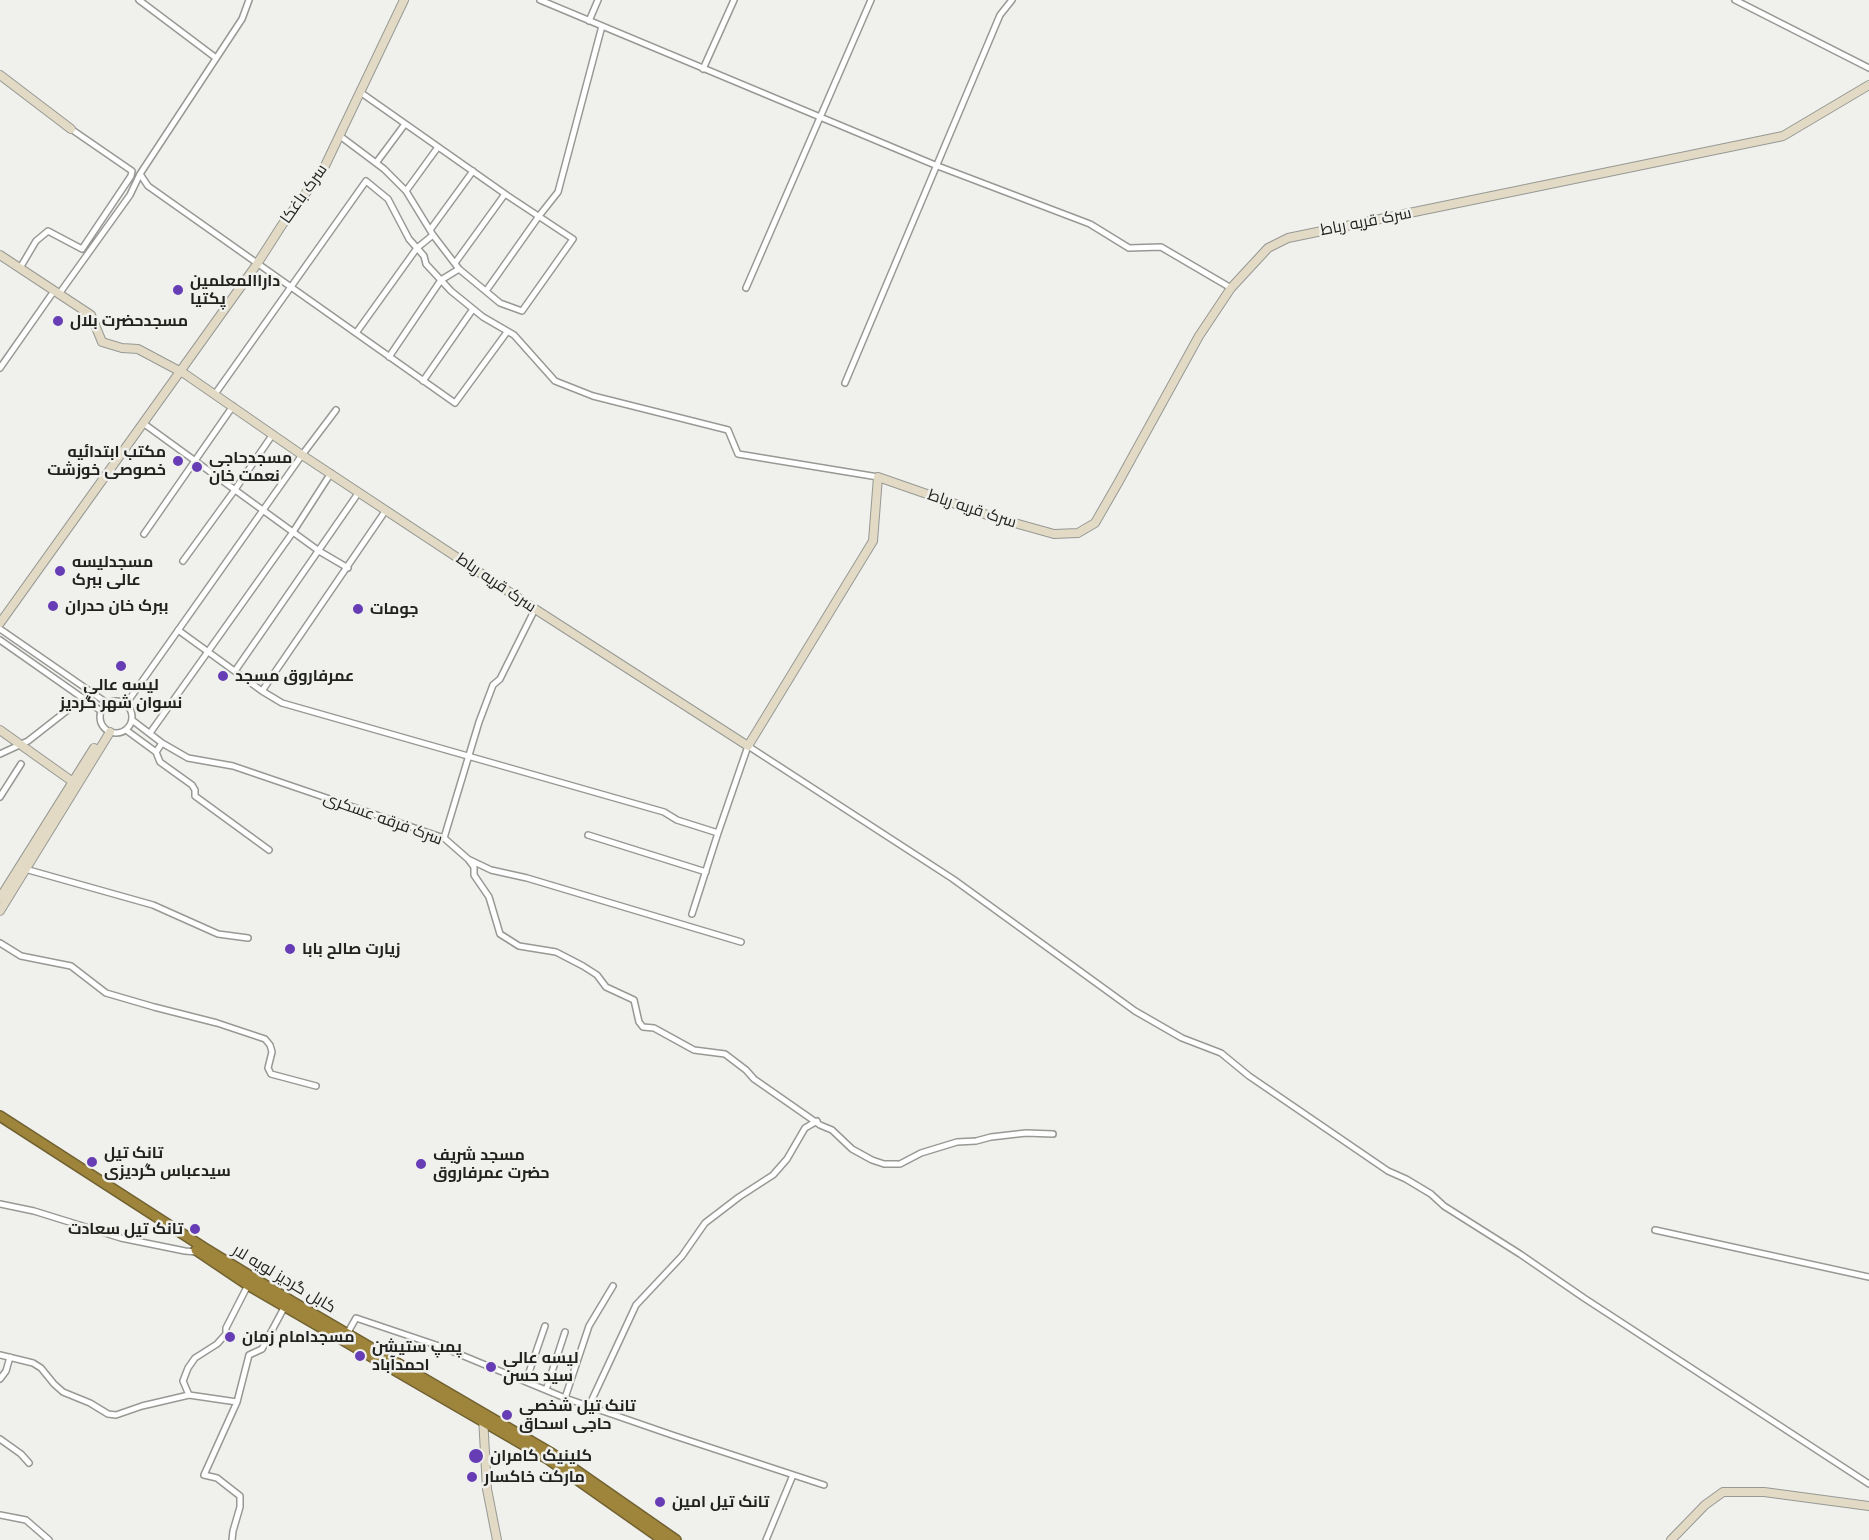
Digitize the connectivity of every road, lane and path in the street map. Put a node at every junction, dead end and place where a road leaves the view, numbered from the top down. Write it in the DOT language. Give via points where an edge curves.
graph roads {
  1 [pos="139,0"];
  2 [pos="249,0"];
  3 [pos="404,0"];
  4 [pos="540,0"];
  5 [pos="598,0"];
  6 [pos="734,0"];
  7 [pos="871,0"];
  8 [pos="1012,0"];
  9 [pos="1735,0"];
  10 [pos="589,21"];
  11 [pos="602,26"];
  12 [pos="216,58"];
  13 [pos="1869,68"];
  14 [pos="703,69"];
  15 [pos="0,75"];
  16 [pos="1869,85"];
  17 [pos="360,92"];
  18 [pos="819,118"];
  19 [pos="405,124"];
  20 [pos="71,129"];
  21 [pos="339,136"];
  22 [pos="438,147"];
  23 [pos="376,164"];
  24 [pos="935,165"];
  25 [pos="473,171"];
  26 [pos="140,174"];
  27 [pos="406,191"];
  28 [pos="505,194"];
  29 [pos="539,216"];
  30 [pos="432,232"];
  31 [pos="417,248"];
  32 [pos="0,255"];
  33 [pos="257,264"];
  34 [pos="457,266"];
  35 [pos="20,268"];
  36 [pos="441,280"];
  37 [pos="291,286"];
  38 [pos="746,288"];
  39 [pos="1231,288"];
  40 [pos="486,291"];
  41 [pos="57,292"];
  42 [pos="473,309"];
  43 [pos="507,332"];
  44 [pos="356,333"];
  45 [pos="389,357"];
  46 [pos="0,368"];
  47 [pos="178,372"];
  48 [pos="423,381"];
  49 [pos="845,383"];
  50 [pos="215,394"];
  51 [pos="233,406"];
  52 [pos="336,410"];
  53 [pos="143,423"];
  54 [pos="273,434"];
  55 [pos="302,455"];
  56 [pos="194,461"];
  57 [pos="331,473"];
  58 [pos="878,477"];
  59 [pos="234,490"];
  60 [pos="359,492"];
  61 [pos="386,510"];
  62 [pos="263,511"];
  63 [pos="293,532"];
  64 [pos="144,534"];
  65 [pos="319,551"];
  66 [pos="183,561"];
  67 [pos="348,568"];
  68 [pos="535,609"];
  69 [pos="0,623"];
  70 [pos="0,629"];
  71 [pos="178,630"];
  72 [pos="0,640"];
  73 [pos="208,651"];
  74 [pos="236,671"];
  75 [pos="262,691"];
  76 [pos="83,698"];
  77 [pos="106,704"];
  78 [pos="126,704"];
  79 [pos="101,711"];
  80 [pos="132,720"];
  81 [pos="0,730"];
  82 [pos="108,730"];
  83 [pos="126,730"];
  84 [pos="150,733"];
  85 [pos="162,742"];
  86 [pos="22,745"];
  87 [pos="748,746"];
  88 [pos="156,752"];
  89 [pos="0,754"];
  90 [pos="470,756"];
  91 [pos="21,764"];
  92 [pos="72,782"];
  93 [pos="0,797"];
  94 [pos="718,833"];
  95 [pos="588,835"];
  96 [pos="444,838"];
  97 [pos="269,850"];
  98 [pos="468,859"];
  99 [pos="25,869"];
  100 [pos="706,872"];
  101 [pos="0,898"];
  102 [pos="0,911"];
  103 [pos="692,914"];
  104 [pos="248,938"];
  105 [pos="741,942"];
  106 [pos="0,943"];
  107 [pos="316,1086"];
  108 [pos="0,1116"];
  109 [pos="817,1121"];
  110 [pos="0,1123"];
  111 [pos="1053,1134"];
  112 [pos="0,1204"];
  113 [pos="1655,1230"];
  114 [pos="199,1252"];
  115 [pos="1869,1277"];
  116 [pos="248,1285"];
  117 [pos="613,1286"];
  118 [pos="285,1306"];
  119 [pos="545,1326"];
  120 [pos="565,1332"];
  121 [pos="346,1334"];
  122 [pos="0,1355"];
  123 [pos="10,1357"];
  124 [pos="0,1379"];
  125 [pos="525,1381"];
  126 [pos="546,1390"];
  127 [pos="189,1395"];
  128 [pos="565,1398"];
  129 [pos="237,1402"];
  130 [pos="589,1406"];
  131 [pos="483,1417"];
  132 [pos="0,1439"];
  133 [pos="29,1463"];
  134 [pos="793,1475"];
  135 [pos="1869,1484"];
  136 [pos="824,1485"];
  137 [pos="1869,1506"];
  138 [pos="0,1515"];
  139 [pos="49,1540"];
  140 [pos="232,1540"];
  141 [pos="497,1540"];
  142 [pos="663,1540"];
  143 [pos="676,1540"];
  144 [pos="766,1540"];
  145 [pos="1671,1540"];
  1 -- 12 [label="street"];
  2 -- 12 [label="street" via="242,19"];
  3 -- 17 [label="street, سرک باغکا"];
  4 -- 10 [label="street"];
  5 -- 10 [label="street"];
  6 -- 14 [label="street"];
  7 -- 18 [label="street"];
  8 -- 24 [label="street" via="1000,15"];
  9 -- 13 [label="street"];
  10 -- 11 [label="street"];
  11 -- 14 [label="street"];
  11 -- 29 [label="street" via="558,192"];
  12 -- 26 [label="street"];
  14 -- 18 [label="street"];
  15 -- 20 [label="street"];
  16 -- 39 [label="street, سرک قریه رباط" via="1783,136 1288,238 1268,248"];
  17 -- 19 [label="street"];
  17 -- 21 [label="street, سرک باغکا"];
  18 -- 24 [label="street"];
  18 -- 38 [label="street"];
  19 -- 22 [label="street"];
  19 -- 23 [label="street"];
  20 -- 35 [label="street" via="132,171 131,176 82,249 48,231 36,241"];
  21 -- 23 [label="street"];
  21 -- 33 [label="street, سرک باغکا" via="323,170"];
  22 -- 25 [label="street"];
  22 -- 27 [label="street"];
  23 -- 27 [label="street"];
  24 -- 39 [label="street" via="1090,224 1129,248 1161,247"];
  24 -- 49 [label="street"];
  25 -- 28 [label="street"];
  25 -- 30 [label="street"];
  26 -- 33 [label="street" via="148,186"];
  26 -- 41 [label="street" via="130,195"];
  27 -- 30 [label="street"];
  28 -- 29 [label="street"];
  28 -- 34 [label="street"];
  29 -- 40 [label="street"];
  29 -- 40 [label="street" via="573,239 522,310 500,303"];
  30 -- 31 [label="street"];
  30 -- 34 [label="street"];
  31 -- 36 [label="street"];
  31 -- 37 [label="street" via="388,199 366,182"];
  31 -- 44 [label="street"];
  32 -- 35 [label="street"];
  33 -- 37 [label="street"];
  33 -- 47 [label="street, سرک باغکا"];
  34 -- 36 [label="street"];
  34 -- 40 [label="street"];
  35 -- 41 [label="street"];
  36 -- 42 [label="street"];
  36 -- 45 [label="street"];
  37 -- 44 [label="street"];
  37 -- 50 [label="street"];
  39 -- 58 [label="street, سرک قریه رباط" via="1199,336 1095,523 1078,533 1054,534 993,517"];
  41 -- 46 [label="street"];
  41 -- 47 [label="street, سرک قریه رباط" via="91,315 102,342 138,349"];
  42 -- 43 [label="street"];
  42 -- 48 [label="street"];
  43 -- 48 [label="street" via="455,404"];
  43 -- 58 [label="street" via="555,381 593,396 728,430 738,454"];
  44 -- 45 [label="street"];
  45 -- 48 [label="street"];
  47 -- 50 [label="street, سرک قریه رباط"];
  47 -- 53 [label="street, سرک باغکا"];
  50 -- 51 [label="street, سرک قریه رباط"];
  51 -- 54 [label="street, سرک قریه رباط"];
  51 -- 56 [label="street"];
  52 -- 55 [label="street"];
  53 -- 56 [label="street"];
  53 -- 69 [label="street, سرک باغکا"];
  54 -- 55 [label="street, سرک قریه رباط"];
  54 -- 59 [label="street"];
  55 -- 57 [label="street, سرک قریه رباط"];
  55 -- 62 [label="street"];
  56 -- 59 [label="street"];
  56 -- 64 [label="street"];
  57 -- 60 [label="street, سرک قریه رباط"];
  57 -- 63 [label="street"];
  58 -- 87 [label="street" via="873,541"];
  59 -- 62 [label="street"];
  59 -- 66 [label="street"];
  60 -- 61 [label="street, سرک قریه رباط"];
  60 -- 65 [label="street"];
  61 -- 67 [label="street"];
  61 -- 68 [label="street, سرک قریه رباط"];
  62 -- 63 [label="street"];
  62 -- 71 [label="street"];
  63 -- 65 [label="street"];
  63 -- 73 [label="street"];
  65 -- 67 [label="street"];
  65 -- 74 [label="street"];
  67 -- 75 [label="street"];
  68 -- 87 [label="street, سرک قریه رباط"];
  68 -- 90 [label="street" via="500,679 493,685"];
  70 -- 77 [label="street"];
  71 -- 73 [label="street"];
  71 -- 78 [label="street"];
  72 -- 76 [label="street"];
  73 -- 74 [label="street"];
  73 -- 84 [label="street"];
  74 -- 75 [label="street"];
  75 -- 90 [label="street" via="282,703"];
  76 -- 79 [label="street"];
  76 -- 86 [label="street"];
  77 -- 78 [label="street" via="115,700"];
  77 -- 79 [label="street"];
  78 -- 80 [label="street"];
  79 -- 82 [label="street" via="100,721"];
  80 -- 83 [label="street"];
  80 -- 84 [label="street, سرک فرقه عسکری"];
  81 -- 86 [label="street"];
  82 -- 83 [label="street"];
  82 -- 92 [label="street"];
  82 -- 99 [label="street"];
  83 -- 88 [label="street"];
  84 -- 85 [label="street, سرک فرقه عسکری"];
  85 -- 88 [label="street"];
  85 -- 96 [label="street, سرک فرقه عسکری" via="188,758 233,766"];
  86 -- 89 [label="street"];
  86 -- 92 [label="street"];
  87 -- 94 [label="street"];
  87 -- 135 [label="street" via="953,879 1135,1011 1182,1038 1221,1053 1388,1171 1431,1194"];
  88 -- 97 [label="street" via="160,762 192,785 195,796"];
  90 -- 94 [label="street" via="664,812 676,820"];
  90 -- 96 [label="street"];
  91 -- 93 [label="street"];
  92 -- 101 [label="street"];
  94 -- 100 [label="street"];
  95 -- 100 [label="street"];
  96 -- 98 [label="street, سرک فرقه عسکری"];
  98 -- 105 [label="street, سرک فرقه عسکری" via="491,870"];
  98 -- 109 [label="street" via="489,897 501,934 519,946 556,952 583,966 606,987 634,1000 642,1027 654,1028 694,1050 725,1054 754,1079"];
  99 -- 102 [label="street"];
  99 -- 104 [label="street" via="153,905 218,934"];
  100 -- 103 [label="street"];
  106 -- 107 [label="street" via="21,956 71,966 106,993 265,1039 272,1052 268,1068 271,1074"];
  108 -- 121 [label="highway, کابل گردیز لویه لار"];
  109 -- 111 [label="street" via="852,1149 891,1165 957,1142 1026,1133"];
  109 -- 130 [label="street" via="805,1128 773,1175 705,1223 682,1256 636,1305"];
  110 -- 114 [label="highway, کابل گردیز لویه لار"];
  112 -- 114 [label="street" via="34,1210 121,1238"];
  113 -- 115 [label="street"];
  114 -- 116 [label="highway, کابل گردیز لویه لار"];
  116 -- 118 [label="highway, کابل گردیز لویه لار"];
  116 -- 127 [label="street" via="225,1334 188,1368 183,1381"];
  117 -- 128 [label="street" via="589,1326"];
  118 -- 129 [label="street" via="262,1349 249,1355"];
  118 -- 131 [label="highway, کابل گردیز لویه لار"];
  119 -- 125 [label="street"];
  120 -- 126 [label="street"];
  121 -- 125 [label="street" via="356,1318"];
  121 -- 131 [label="highway, کابل گردیز لویه لار"];
  122 -- 123 [label="street"];
  123 -- 124 [label="street"];
  123 -- 127 [label="street" via="33,1363 63,1392 108,1414"];
  125 -- 126 [label="street"];
  126 -- 128 [label="street"];
  127 -- 129 [label="street"];
  128 -- 130 [label="street"];
  129 -- 140 [label="street" via="204,1475 217,1478 240,1496"];
  130 -- 134 [label="street"];
  131 -- 141 [label="street" via="487,1489"];
  131 -- 142 [label="highway, کابل گردیز لویه لار"];
  131 -- 143 [label="highway, کابل گردیز لویه لار" via="551,1453"];
  132 -- 133 [label="street"];
  134 -- 136 [label="street"];
  134 -- 144 [label="street"];
  137 -- 145 [label="street" via="1764,1492 1723,1492 1705,1504"];
  138 -- 139 [label="street" via="26,1520"];
}
